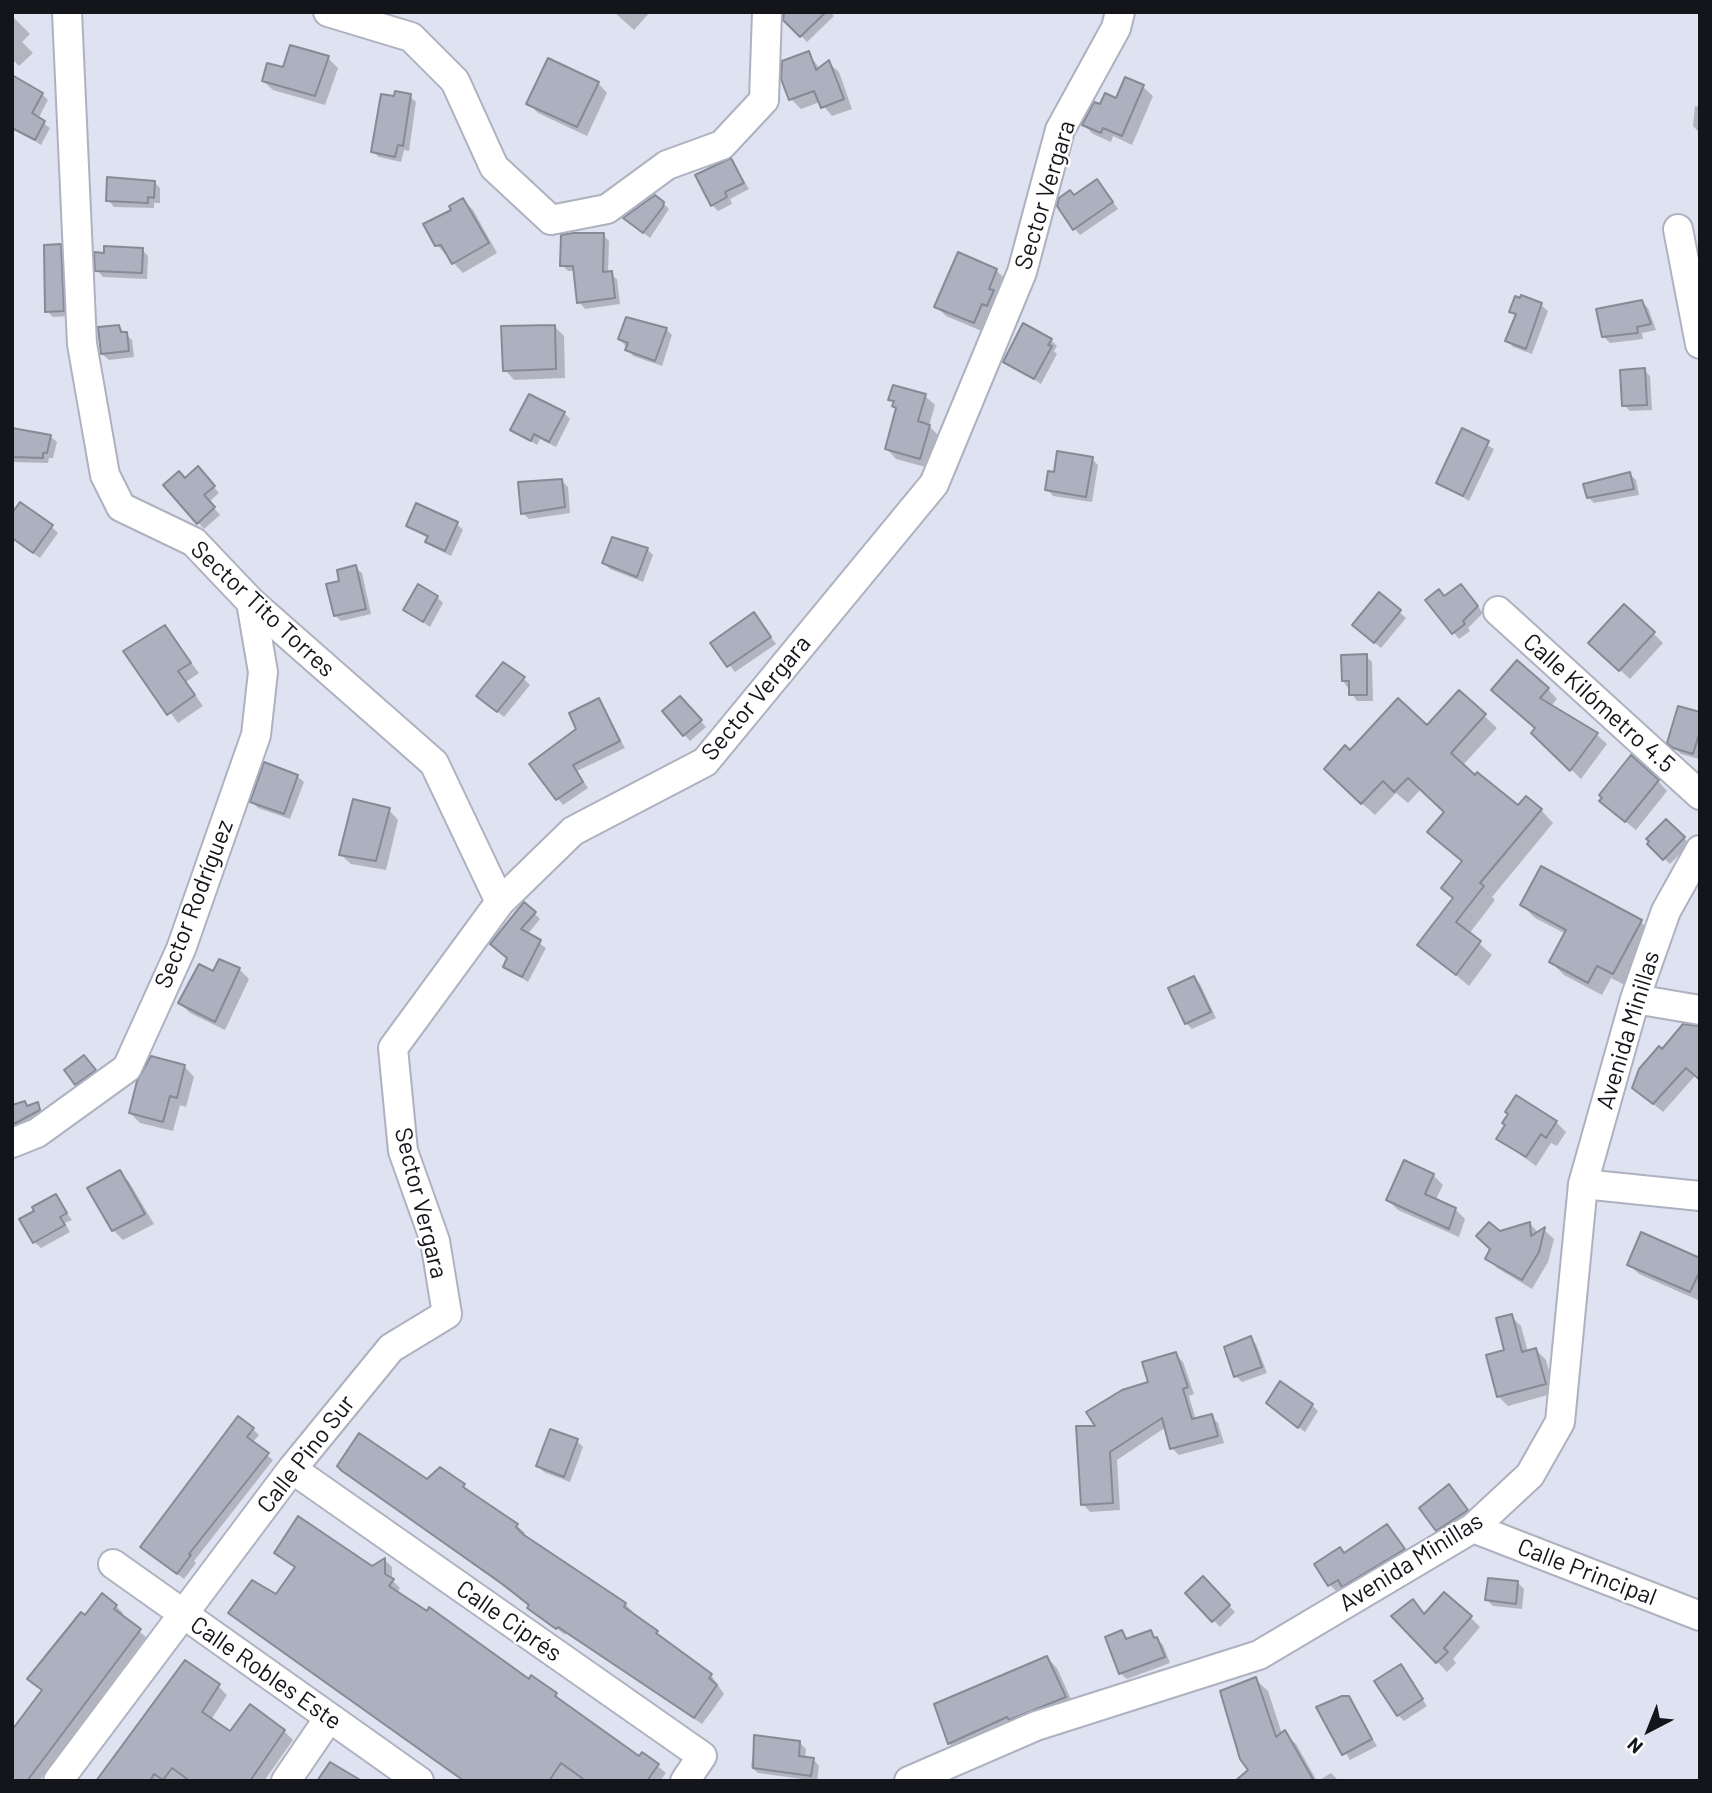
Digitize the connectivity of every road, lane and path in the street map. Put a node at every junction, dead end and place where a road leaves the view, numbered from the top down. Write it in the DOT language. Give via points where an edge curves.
graph roads {
  1 [pos="67,12"];
  2 [pos="328,12"];
  3 [pos="767,12"];
  4 [pos="1120,12"];
  5 [pos="1678,229"];
  6 [pos="1700,344"];
  7 [pos="251,602"];
  8 [pos="1498,611"];
  9 [pos="1700,794"];
  10 [pos="1700,850"];
  11 [pos="500,902"];
  12 [pos="1635,999"];
  13 [pos="1700,1010"];
  14 [pos="12,1143"];
  15 [pos="1583,1184"];
  16 [pos="1700,1196"];
  17 [pos="447,1314"];
  18 [pos="292,1469"];
  19 [pos="1473,1528"];
  20 [pos="113,1564"];
  21 [pos="183,1614"];
  22 [pos="1700,1616"];
  23 [pos="329,1718"];
  24 [pos="58,1781"];
  25 [pos="286,1781"];
  26 [pos="419,1781"];
  27 [pos="685,1781"];
  28 [pos="909,1781"];
  1 -- 7 [label="street, Sector Tito Torres" via="82,344 105,475 121,507 194,542"];
  2 -- 3 [label="street" via="411,37 455,80 494,167 551,220 607,209 667,165 722,145 764,100"];
  4 -- 11 [label="street, Sector Vergara" via="1116,28 1060,130 1022,272 934,484 705,762 573,831"];
  5 -- 6 [label="street"];
  7 -- 11 [label="street, Sector Tito Torres" via="434,763"];
  7 -- 14 [label="street, Sector Rodríguez" via="263,672 256,734 181,948 127,1068 37,1133"];
  8 -- 9 [label="street, Calle Kilómetro 4.5"];
  10 -- 12 [label="street, Avenida Minillas" via="1666,911"];
  11 -- 17 [label="street, Sector Vergara" via="393,1048 403,1151 435,1241"];
  12 -- 13 [label="street"];
  12 -- 15 [label="street, Avenida Minillas"];
  15 -- 16 [label="street"];
  15 -- 19 [label="street, Avenida Minillas" via="1560,1422 1530,1475"];
  17 -- 18 [label="street, Calle Pino Sur" via="391,1348"];
  18 -- 21 [label="street, Calle Pino Sur"];
  18 -- 27 [label="street, Calle Ciprés" via="702,1756"];
  19 -- 22 [label="street, Calle Principal"];
  19 -- 28 [label="street, Avenida Minillas" via="1259,1655 1036,1726"];
  20 -- 21 [label="street, Calle Robles Este"];
  21 -- 23 [label="street, Calle Robles Este"];
  21 -- 24 [label="street, Calle Pino Sur"];
  23 -- 25 [label="street"];
  23 -- 26 [label="street, Calle Robles Este"];
}
